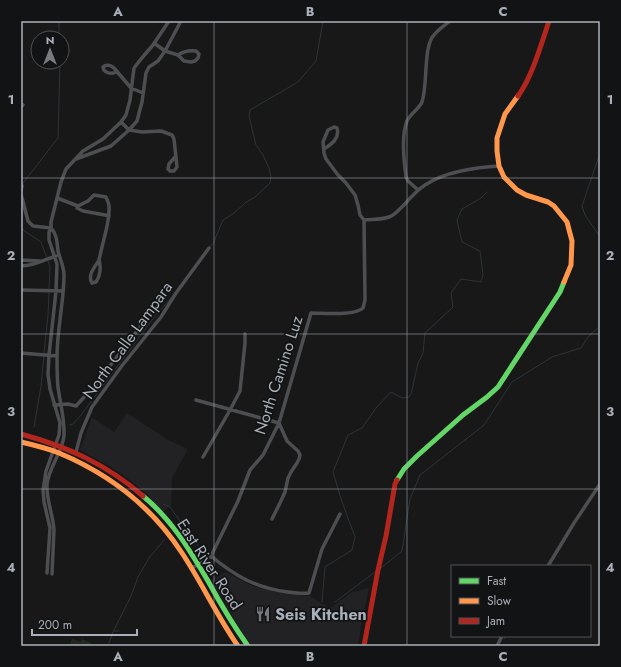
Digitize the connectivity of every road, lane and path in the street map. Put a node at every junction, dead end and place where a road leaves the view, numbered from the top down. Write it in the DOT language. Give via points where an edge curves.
graph roads {
  1 [pos="169,21"];
  2 [pos="181,21"];
  3 [pos="450,21"];
  4 [pos="549,21"];
  5 [pos="154,43"];
  6 [pos="165,51"];
  7 [pos="178,55"];
  8 [pos="118,72"];
  9 [pos="131,88"];
  10 [pos="143,92"];
  11 [pos="121,122"];
  12 [pos="129,130"];
  13 [pos="324,149"];
  14 [pos="176,157"];
  15 [pos="73,160"];
  16 [pos="499,166"];
  17 [pos="21,183"];
  18 [pos="418,190"];
  19 [pos="21,193"];
  20 [pos="57,198"];
  21 [pos="78,206"];
  22 [pos="109,216"];
  23 [pos="364,220"];
  24 [pos="51,228"];
  25 [pos="209,248"];
  26 [pos="57,256"];
  27 [pos="99,259"];
  28 [pos="21,260"];
  29 [pos="41,261"];
  30 [pos="21,266"];
  31 [pos="21,290"];
  32 [pos="56,291"];
  33 [pos="63,291"];
  34 [pos="147,318"];
  35 [pos="245,334"];
  36 [pos="21,353"];
  37 [pos="49,355"];
  38 [pos="56,356"];
  39 [pos="196,400"];
  40 [pos="61,404"];
  41 [pos="54,405"];
  42 [pos="230,410"];
  43 [pos="279,423"];
  44 [pos="21,434"];
  45 [pos="21,442"];
  46 [pos="59,445"];
  47 [pos="56,452"];
  48 [pos="76,452"];
  49 [pos="203,457"];
  50 [pos="600,484"];
  51 [pos="340,514"];
  52 [pos="272,519"];
  53 [pos="211,556"];
  54 [pos="198,565"];
  55 [pos="549,565"];
  56 [pos="191,568"];
  57 [pos="49,574"];
  58 [pos="502,637"];
  59 [pos="238,646"];
  60 [pos="248,646"];
  61 [pos="364,646"];
  62 [pos="497,646"];
  1 -- 5 [label="street"];
  2 -- 6 [label="street"];
  3 -- 18 [label="street" via="431,38 422,102 407,121 405,130 403,143 406,177"];
  4 -- 16 [label="main road" via="524,88 505,114 501,124 497,138"];
  5 -- 6 [label="street"];
  5 -- 9 [label="street" via="134,68"];
  6 -- 7 [label="street"];
  6 -- 10 [label="street" via="158,61 149,67"];
  7 -- 7 [label="street" via="184,61 191,62 195,61 199,54 189,50"];
  8 -- 9 [label="street"];
  9 -- 10 [label="street"];
  9 -- 11 [label="street" via="126,115"];
  10 -- 12 [label="street" via="137,121"];
  11 -- 12 [label="street"];
  11 -- 15 [label="street" via="103,139"];
  12 -- 14 [label="street" via="161,131 172,135"];
  12 -- 15 [label="street" via="112,146"];
  13 -- 13 [label="street" via="338,136 337,128 328,130"];
  13 -- 23 [label="street" via="329,165 355,195"];
  15 -- 20 [label="street" via="66,169"];
  16 -- 18 [label="street" via="480,167 449,174 433,180"];
  16 -- 61 [label="main road" via="504,177 517,190 548,202 567,222 572,241 572,265 560,292 498,387 404,469 395,484"];
  17 -- 19 [label="street"];
  18 -- 23 [label="street" via="395,214 383,219"];
  19 -- 24 [label="street" via="28,220 34,226"];
  20 -- 21 [label="street"];
  20 -- 24 [label="street"];
  21 -- 22 [label="street" via="83,211"];
  21 -- 22 [label="street" via="94,195 106,198"];
  22 -- 27 [label="street"];
  23 -- 43 [label="street, North Camino Luz" via="365,304 357,312 311,313"];
  24 -- 26 [label="street" via="54,231"];
  24 -- 26 [label="street" via="49,240"];
  25 -- 48 [label="street, North Calle Lampara" via="162,317 92,407"];
  26 -- 29 [label="street"];
  26 -- 32 [label="street"];
  26 -- 33 [label="street" via="64,273"];
  27 -- 27 [label="street" via="92,272 92,283 98,279"];
  28 -- 29 [label="street"];
  29 -- 30 [label="street" via="32,266"];
  31 -- 32 [label="street"];
  32 -- 33 [label="street"];
  32 -- 37 [label="street"];
  33 -- 38 [label="street"];
  34 -- 40 [label="street, North Calle Lampara" via="76,406"];
  35 -- 42 [label="street" via="240,390"];
  36 -- 37 [label="street"];
  37 -- 38 [label="street"];
  37 -- 41 [label="street" via="48,374"];
  38 -- 40 [label="street"];
  39 -- 42 [label="street"];
  40 -- 41 [label="street, North Calle Lampara"];
  40 -- 46 [label="street" via="64,437"];
  41 -- 46 [label="street" via="60,423"];
  42 -- 43 [label="street"];
  42 -- 49 [label="street"];
  43 -- 52 [label="street" via="287,441 300,455"];
  43 -- 53 [label="street, North Camino Luz" via="263,455 250,470"];
  44 -- 46 [label="main road, East River Road"];
  45 -- 47 [label="main road, East River Road"];
  46 -- 47 [label="street"];
  46 -- 48 [label="main road, East River Road"];
  47 -- 56 [label="main road, East River Road" via="103,475 132,497 172,537"];
  47 -- 57 [label="street" via="47,486 54,530"];
  48 -- 54 [label="main road, East River Road" via="113,472 152,504 180,537"];
  50 -- 55 [label="street"];
  51 -- 53 [label="street" via="322,549 309,593 268,588 249,582 224,568"];
  53 -- 54 [label="street, North Camino Luz"];
  54 -- 56 [label="street, North Camino Luz"];
  54 -- 60 [label="main road, East River Road"];
  56 -- 59 [label="main road, East River Road"];
  58 -- 62 [label="street"];
}
